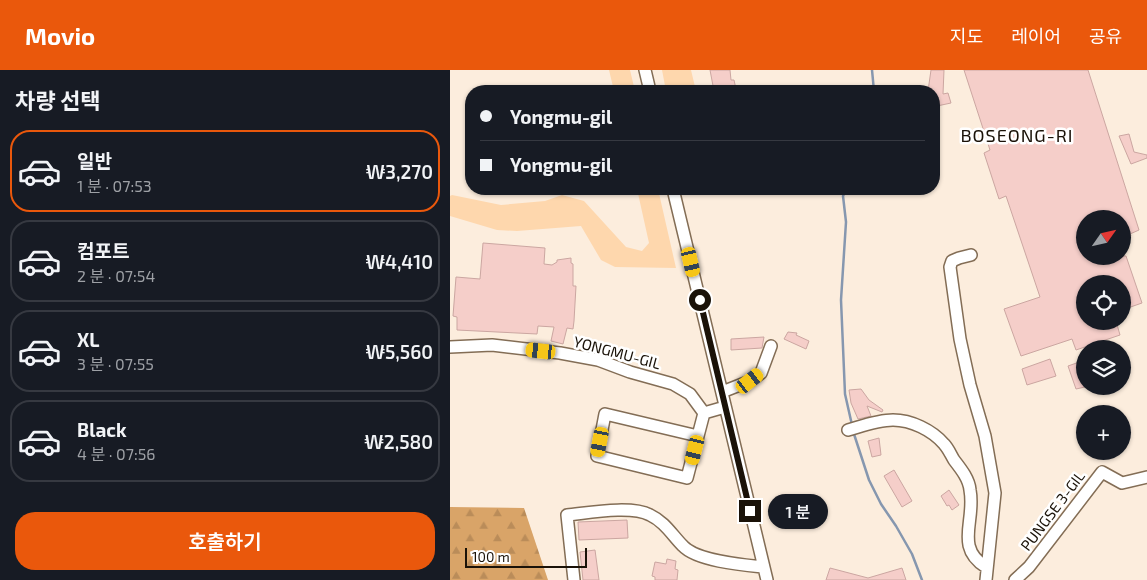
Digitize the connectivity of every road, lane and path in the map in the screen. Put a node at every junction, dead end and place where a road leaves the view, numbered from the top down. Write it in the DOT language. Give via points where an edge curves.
graph roads {
  1 [pos="645,70"];
  2 [pos="649,85"];
  3 [pos="674,195"];
  4 [pos="971,255"];
  5 [pos="771,346"];
  6 [pos="450,347"];
  7 [pos="722,392"];
  8 [pos="725,407"];
  9 [pos="704,413"];
  10 [pos="853,429"];
  11 [pos="698,436"];
  12 [pos="1147,477"];
  13 [pos="763,567"];
  14 [pos="986,567"];
  15 [pos="574,580"];
  16 [pos="766,580"];
  17 [pos="986,580"];
  18 [pos="1015,580"];
  1 -- 2 [label="street"];
  3 -- 7 [label="street"];
  4 -- 14 [label="street" via="952,261 950,267 964,358 986,436 995,494"];
  5 -- 7 [label="street" via="761,373"];
  6 -- 9 [label="street, YONGMU-GIL" via="492,345 598,360 672,384 690,394"];
  7 -- 8 [label="street"];
  8 -- 9 [label="street"];
  8 -- 13 [label="street"];
  9 -- 11 [label="street"];
  10 -- 14 [label="street" via="893,420 912,422 944,444 968,480 972,505 969,550"];
  11 -- 11 [label="street" via="688,478 597,456 605,414"];
  12 -- 18 [label="street, PUNGSE 3-GIL" via="1122,483 1102,472 1029,567"];
  13 -- 15 [label="street" via="734,565 692,552 649,514 604,511 566,515"];
  13 -- 16 [label="street"];
  14 -- 17 [label="street"];
}
